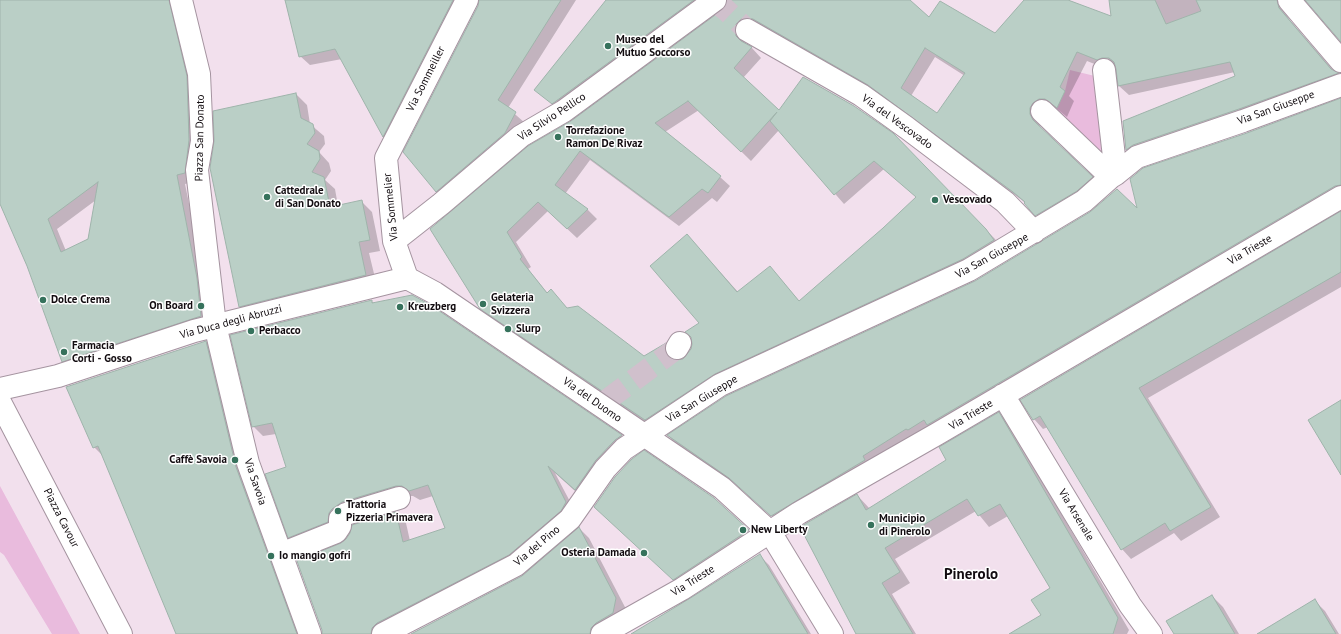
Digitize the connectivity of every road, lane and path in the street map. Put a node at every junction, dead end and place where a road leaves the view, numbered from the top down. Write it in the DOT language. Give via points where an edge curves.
graph roads {
  1 [pos="181,0"];
  2 [pos="467,0"];
  3 [pos="715,0"];
  4 [pos="1289,0"];
  5 [pos="747,30"];
  6 [pos="1341,61"];
  7 [pos="1104,70"];
  8 [pos="1341,85"];
  9 [pos="1042,111"];
  10 [pos="386,158"];
  11 [pos="1114,176"];
  12 [pos="1341,197"];
  13 [pos="1034,232"];
  14 [pos="394,241"];
  15 [pos="407,278"];
  16 [pos="216,325"];
  17 [pos="0,389"];
  18 [pos="1003,395"];
  19 [pos="0,402"];
  20 [pos="643,435"];
  21 [pos="399,498"];
  22 [pos="770,532"];
  23 [pos="281,554"];
  24 [pos="121,634"];
  25 [pos="310,634"];
  26 [pos="382,634"];
  27 [pos="602,634"];
  28 [pos="832,634"];
  29 [pos="1151,634"];
  1 -- 16 [label="street, Piazza San Donato" via="200,74 202,141 197,170"];
  2 -- 10 [label="street, Via Sommeiller"];
  3 -- 14 [label="street, Via Silvio Pellico" via="564,111 521,136"];
  4 -- 6 [label="street"];
  5 -- 13 [label="street, Via del Vescovado" via="861,95 1005,202"];
  7 -- 11 [label="street"];
  8 -- 11 [label="street, Via San Giuseppe" via="1137,157"];
  9 -- 11 [label="street"];
  10 -- 14 [label="street, Via Sommelier"];
  11 -- 13 [label="street, Via San Giuseppe" via="1084,201"];
  12 -- 18 [label="street, Via Trieste"];
  13 -- 20 [label="street, Via San Giuseppe" via="969,270 720,385"];
  14 -- 15 [label="street, Via Sommelier"];
  15 -- 16 [label="street, Via Duca degli Abruzzi"];
  15 -- 20 [label="street, Via del Duomo" via="435,293 604,402"];
  16 -- 17 [label="street, Via Duca degli Abruzzi" via="58,376"];
  16 -- 23 [label="street, Via Savoia" via="248,463"];
  18 -- 22 [label="street, Via Trieste"];
  18 -- 29 [label="street, Via Arsenale" via="1130,605"];
  19 -- 24 [label="street, Piazza Cavour"];
  20 -- 22 [label="street, Via del Duomo" via="722,488"];
  20 -- 26 [label="street, Via del Pino" via="624,449 605,469 570,519 516,565"];
  21 -- 23 [label="street" via="346,514 340,519 340,526 336,532"];
  22 -- 27 [label="street, Via Trieste" via="682,589"];
  22 -- 28 [label="street, Via del Duomo"];
  23 -- 25 [label="street, Via Savoia"];
}
